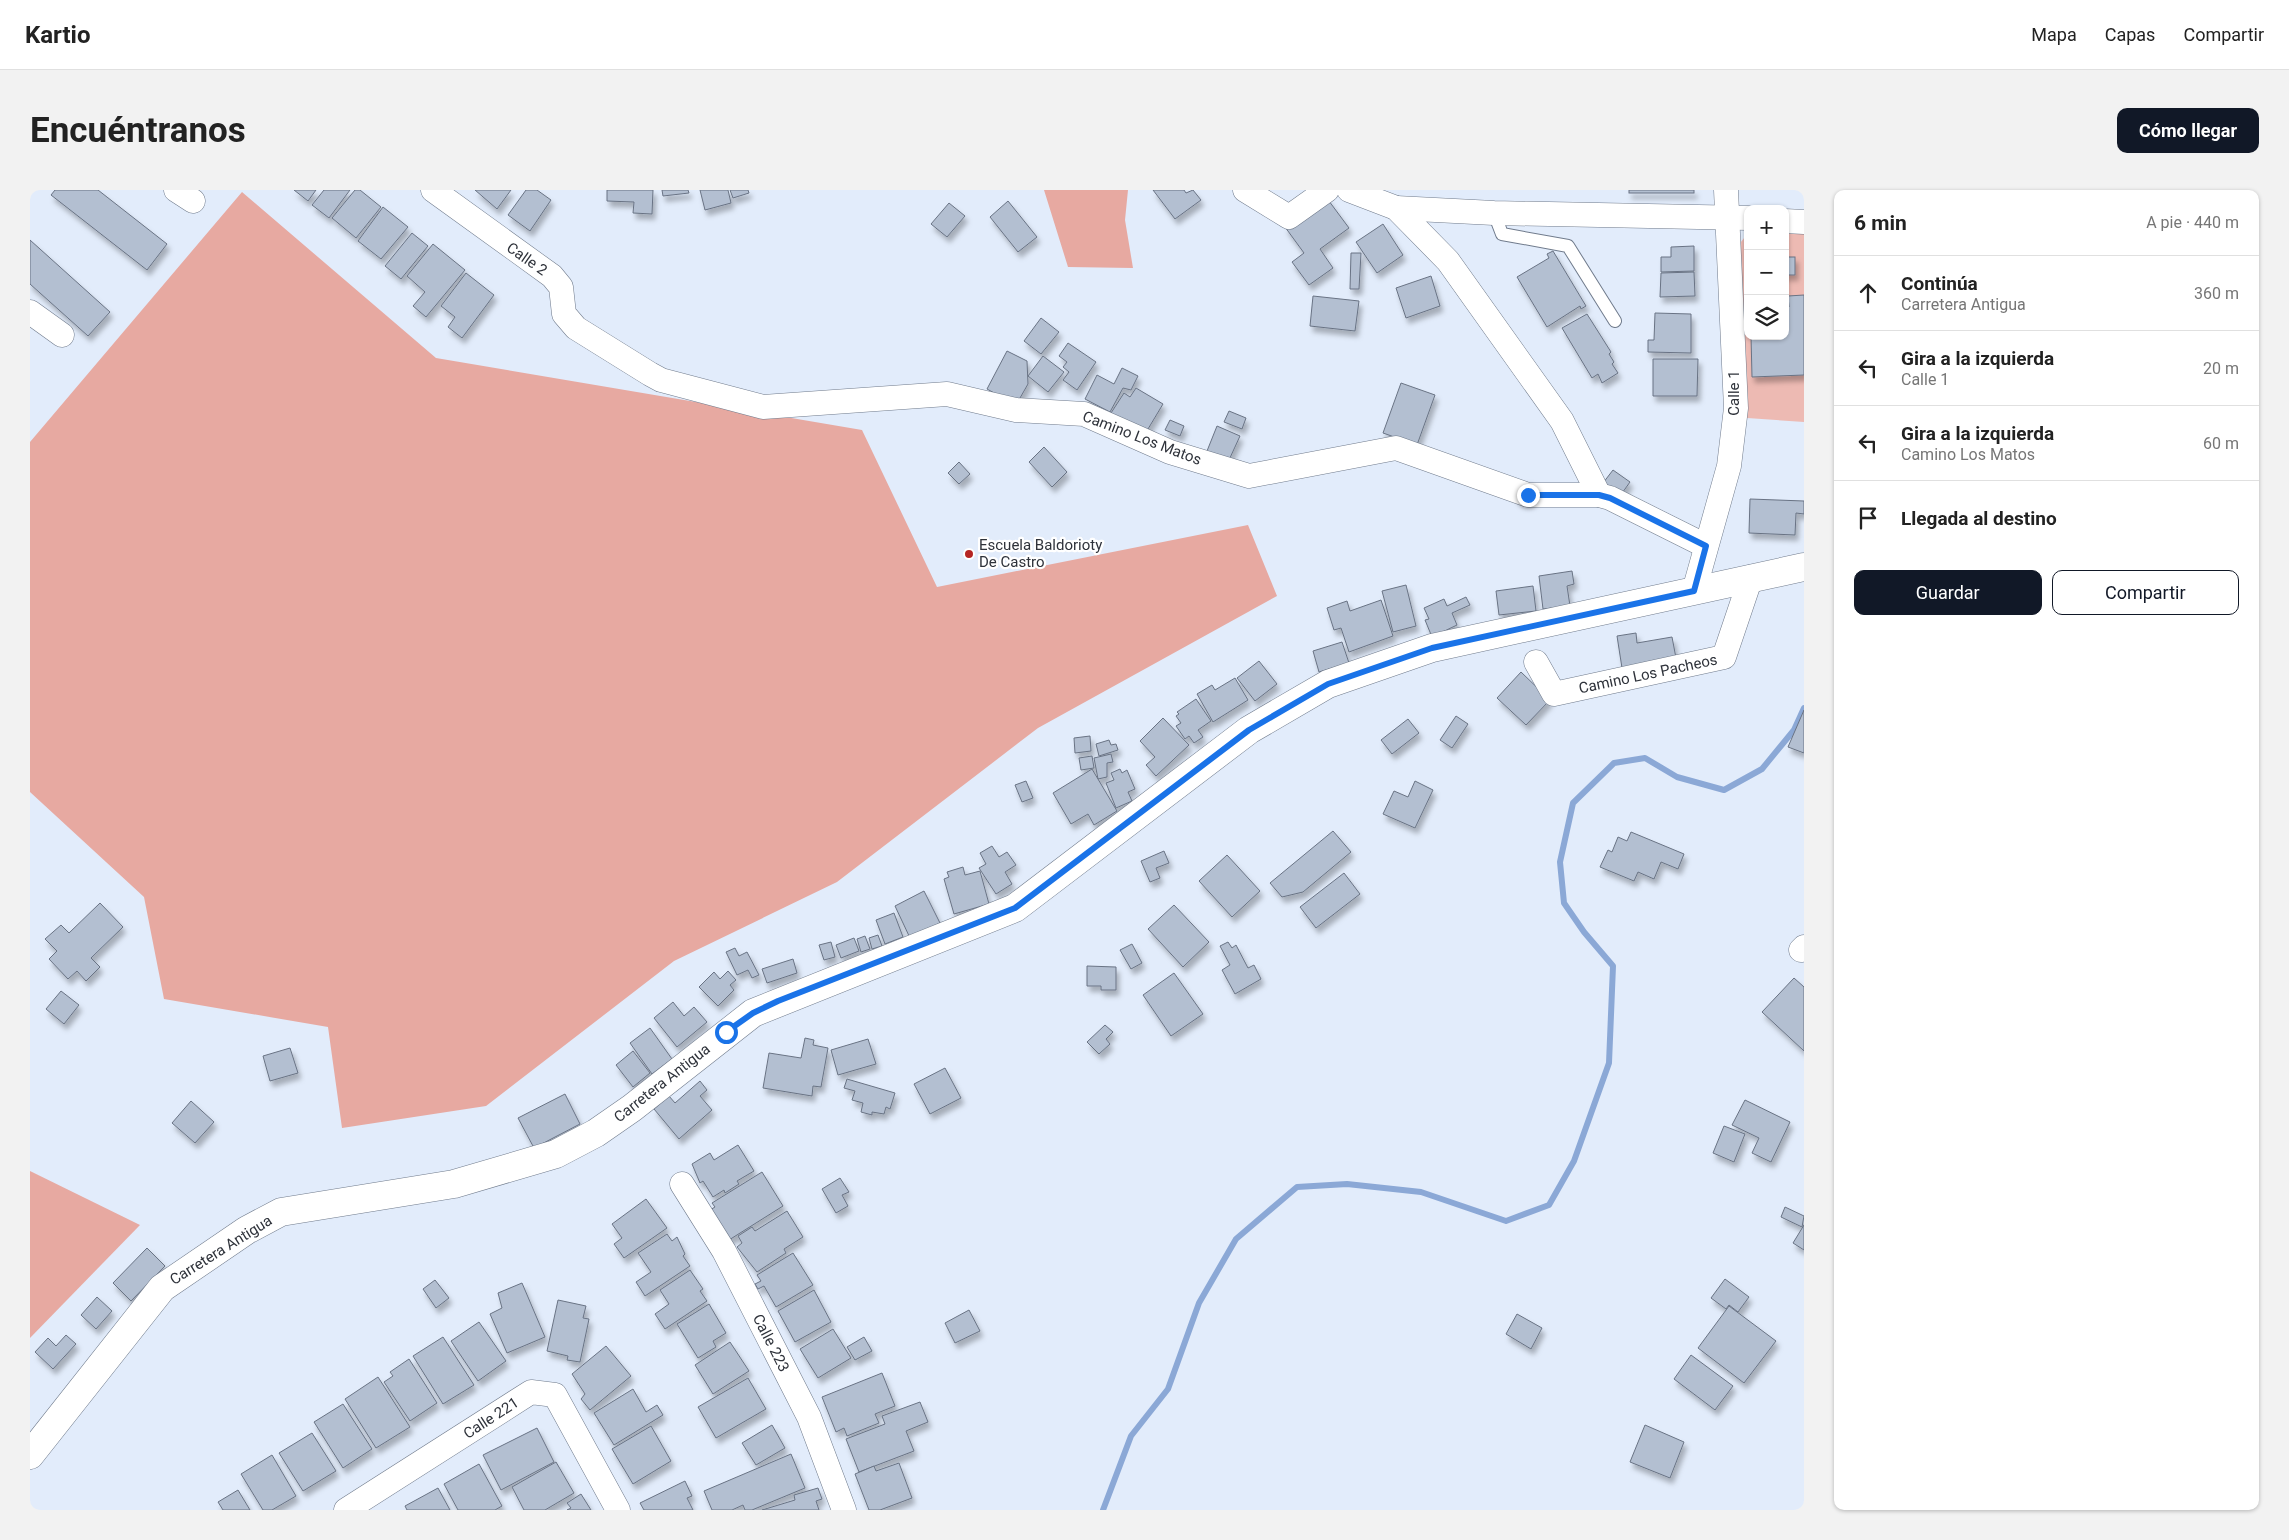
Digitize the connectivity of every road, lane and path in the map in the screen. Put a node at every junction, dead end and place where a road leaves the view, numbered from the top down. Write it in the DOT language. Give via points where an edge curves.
graph roads {
  1 [pos="433,190"];
  2 [pos="1245,190"];
  3 [pos="1327,190"];
  4 [pos="1349,190"];
  5 [pos="1726,190"];
  6 [pos="1396,208"];
  7 [pos="1494,213"];
  8 [pos="1737,217"];
  9 [pos="1789,221"];
  10 [pos="1804,222"];
  11 [pos="30,312"];
  12 [pos="1614,321"];
  13 [pos="62,335"];
  14 [pos="650,374"];
  15 [pos="1599,495"];
  16 [pos="1706,546"];
  17 [pos="1804,566"];
  18 [pos="1751,577"];
  19 [pos="1694,591"];
  20 [pos="1536,662"];
  21 [pos="682,1184"];
  22 [pos="30,1455"];
  23 [pos="346,1510"];
  24 [pos="618,1510"];
  25 [pos="844,1510"];
  1 -- 14 [label="street, Calle 2" via="552,276 561,287 564,314 576,328"];
  2 -- 3 [label="street" via="1290,217"];
  4 -- 6 [label="street"];
  5 -- 8 [label="street, Calle 1"];
  6 -- 7 [label="street"];
  6 -- 15 [label="street" via="1448,261 1562,421"];
  7 -- 8 [label="street"];
  7 -- 12 [label="lane" via="1502,234 1568,246"];
  8 -- 16 [label="street, Calle 1" via="1736,408 1729,466"];
  9 -- 10 [label="street"];
  11 -- 13 [label="street"];
  14 -- 15 [label="street, Camino Los Matos" via="763,407 946,394 1016,410 1084,414 1170,452 1249,476 1396,448 1528,495"];
  15 -- 16 [label="street, Camino Los Matos"];
  16 -- 19 [label="street, Calle 1"];
  17 -- 18 [label="street, Carretera Antigua"];
  18 -- 19 [label="street, Carretera Antigua"];
  18 -- 20 [label="street, Camino Los Pacheos" via="1724,657 1554,694"];
  19 -- 22 [label="street, Carretera Antigua" via="1432,648 1328,684 1249,730 1015,908 753,1013 625,1113 556,1154 454,1184 281,1212 247,1230 162,1288"];
  21 -- 25 [label="street, Calle 223" via="724,1250 809,1416"];
  23 -- 24 [label="street, Calle 221" via="531,1392 555,1395"];
}
